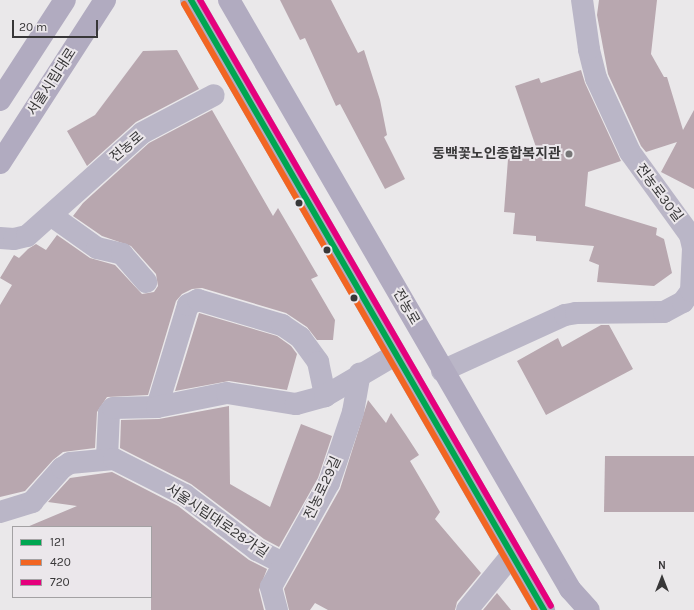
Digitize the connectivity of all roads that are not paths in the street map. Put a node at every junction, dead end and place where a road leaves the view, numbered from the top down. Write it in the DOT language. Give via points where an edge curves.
graph roads {
  1 [pos="66,0"];
  2 [pos="105,0"];
  3 [pos="191,0"];
  4 [pos="229,0"];
  5 [pos="582,0"];
  6 [pos="214,95"];
  7 [pos="0,100"];
  8 [pos="0,163"];
  9 [pos="52,216"];
  10 [pos="0,238"];
  11 [pos="146,282"];
  12 [pos="395,355"];
  13 [pos="442,371"];
  14 [pos="360,374"];
  15 [pos="324,396"];
  16 [pos="157,407"];
  17 [pos="107,458"];
  18 [pos="0,512"];
  19 [pos="511,556"];
  20 [pos="283,563"];
  21 [pos="277,610"];
  22 [pos="467,610"];
  23 [pos="544,610"];
  24 [pos="589,610"];
  1 -- 7 [label="main road"];
  2 -- 8 [label="main road, 서울시립대로"];
  3 -- 12 [label="main road"];
  4 -- 13 [label="main road, 전농로"];
  5 -- 13 [label="street, 전농로30길" via="596,78 630,152 690,236 693,248 691,291 683,302 664,312 565,315"];
  6 -- 9 [label="street, 전농로" via="142,133"];
  9 -- 10 [label="street, 전농로" via="27,236 14,239"];
  9 -- 11 [label="street" via="97,248 122,254"];
  12 -- 14 [label="street"];
  12 -- 19 [label="main road"];
  13 -- 24 [label="main road, 전농로" via="570,589"];
  14 -- 15 [label="street"];
  14 -- 20 [label="street, 전농로29길" via="353,412 336,466"];
  15 -- 16 [label="street" via="288,404 227,394"];
  15 -- 16 [label="street" via="322,372 314,353 282,324 203,301 193,301 188,305"];
  16 -- 17 [label="street" via="110,410"];
  17 -- 18 [label="street" via="70,463 62,468 32,502"];
  17 -- 20 [label="street, 서울시립대로28가길" via="185,495 257,550"];
  19 -- 22 [label="street"];
  19 -- 23 [label="main road"];
  20 -- 21 [label="street, 전농로29길" via="270,592"];
}
